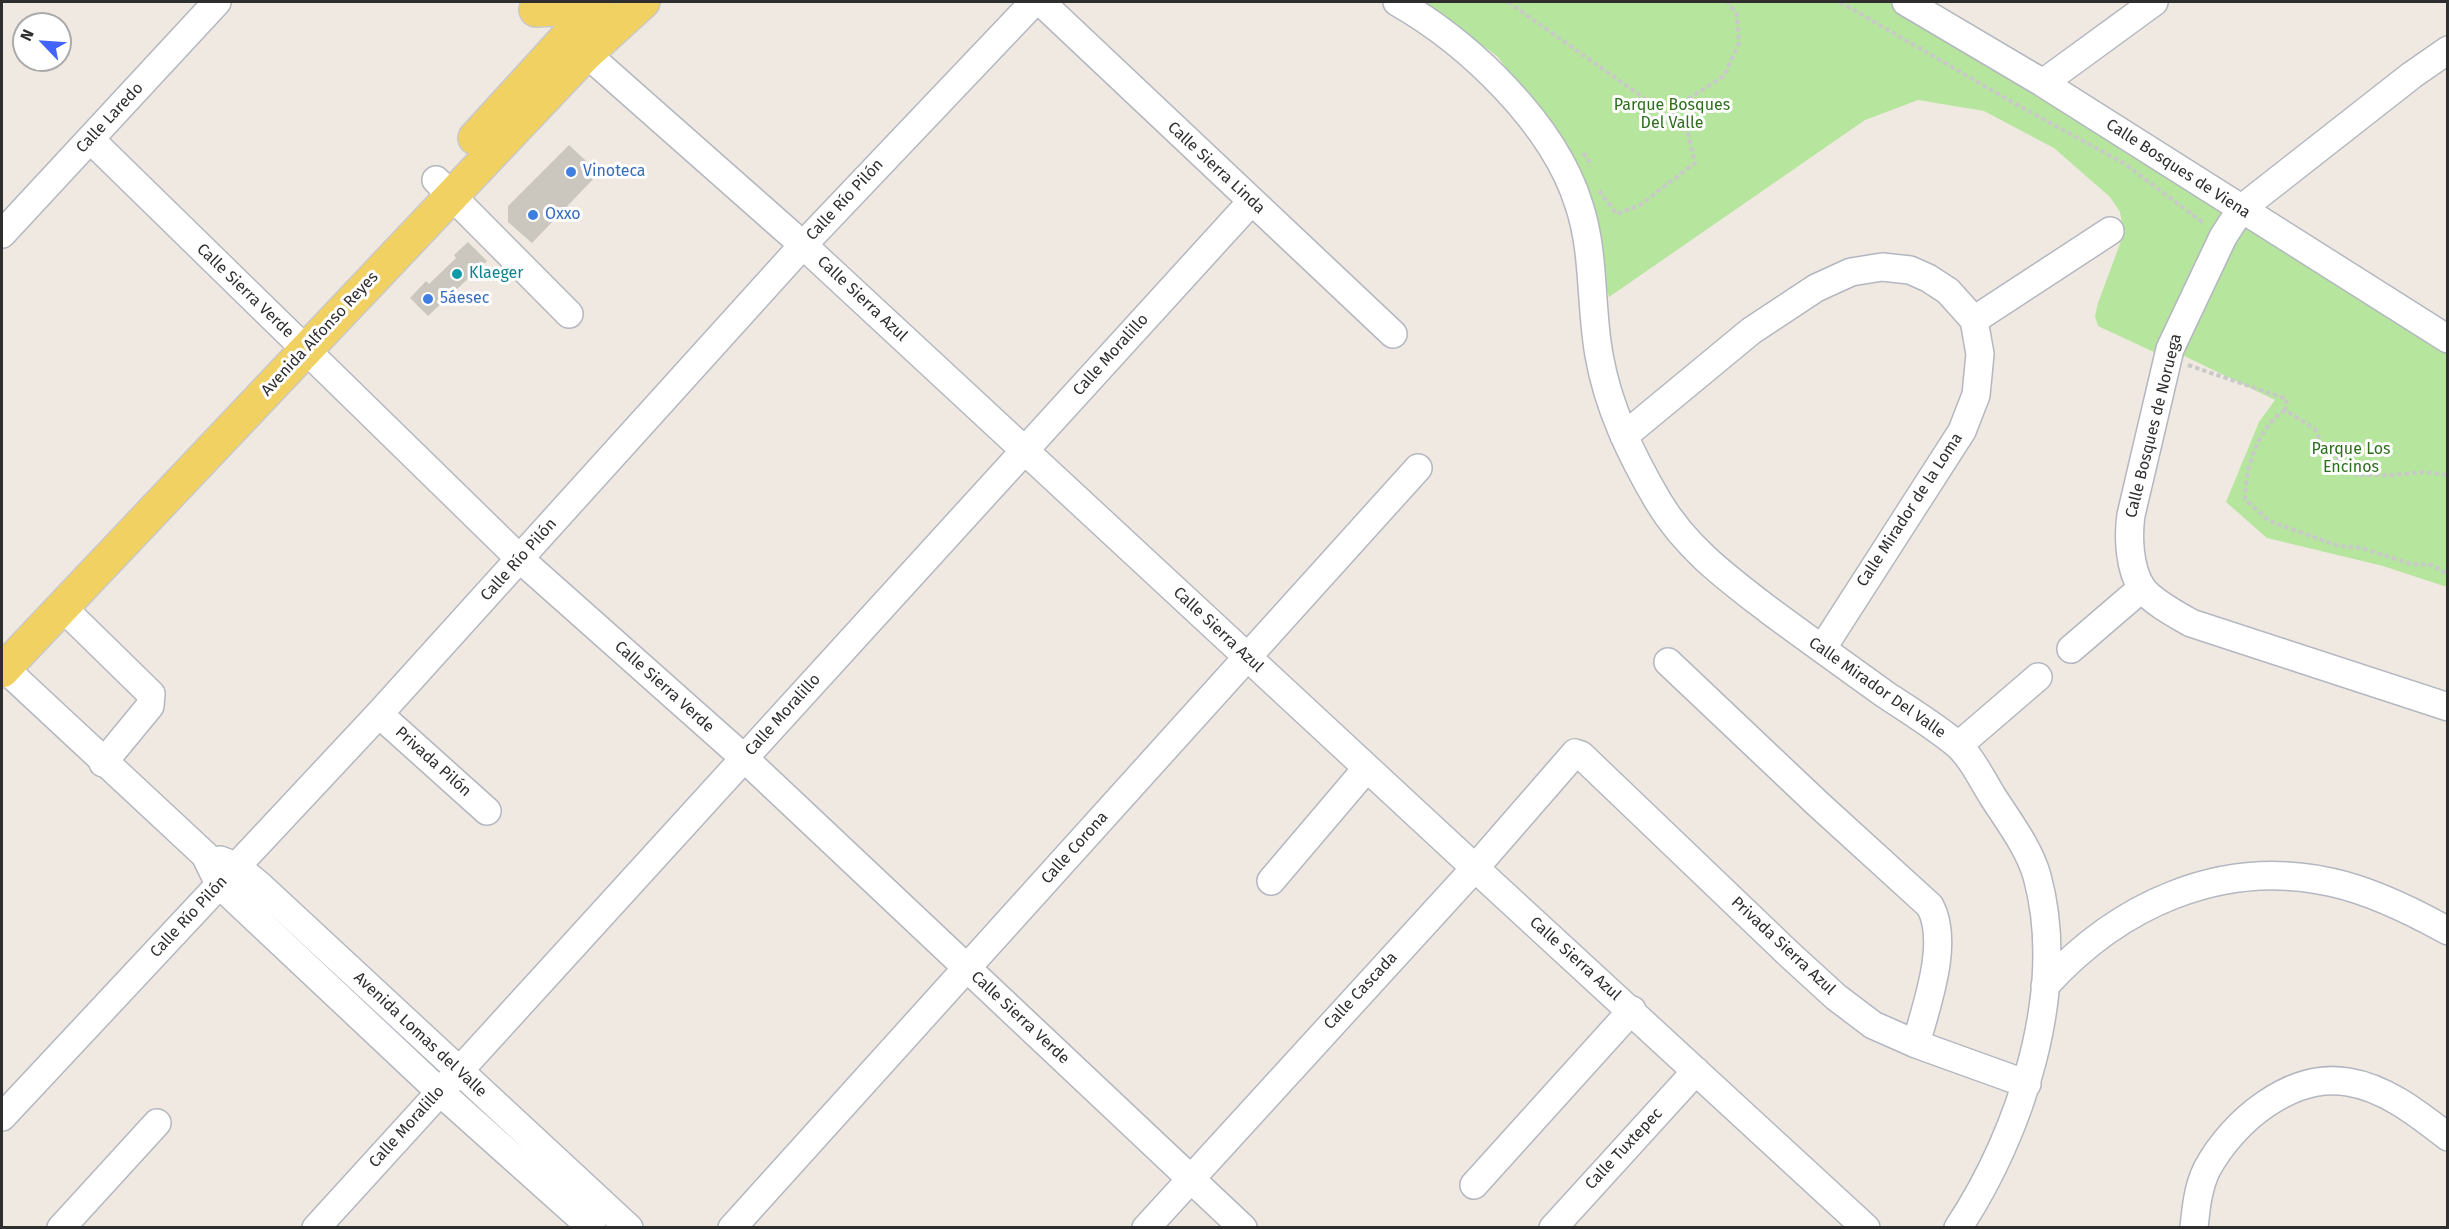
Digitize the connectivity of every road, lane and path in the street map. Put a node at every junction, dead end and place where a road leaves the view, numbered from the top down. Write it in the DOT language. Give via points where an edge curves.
graph roads {
  1 [pos="217,2"];
  2 [pos="578,2"];
  3 [pos="599,2"];
  4 [pos="643,2"];
  5 [pos="1034,2"];
  6 [pos="1041,2"];
  7 [pos="1397,2"];
  8 [pos="1508,2"];
  9 [pos="1728,2"];
  10 [pos="1840,2"];
  11 [pos="1906,2"];
  12 [pos="2154,2"];
  13 [pos="532,5"];
  14 [pos="576,45"];
  15 [pos="2448,50"];
  16 [pos="2043,83"];
  17 [pos="1671,117"];
  18 [pos="90,139"];
  19 [pos="1580,150"];
  20 [pos="1591,168"];
  21 [pos="443,188"];
  22 [pos="1596,188"];
  23 [pos="1251,202"];
  24 [pos="2241,209"];
  25 [pos="2211,229"];
  26 [pos="2110,231"];
  27 [pos="2,234"];
  28 [pos="803,244"];
  29 [pos="569,314"];
  30 [pos="1974,320"];
  31 [pos="2445,332"];
  32 [pos="1393,334"];
  33 [pos="298,342"];
  34 [pos="2183,364"];
  35 [pos="2285,410"];
  36 [pos="1624,436"];
  37 [pos="1024,450"];
  38 [pos="1418,468"];
  39 [pos="2448,475"];
  40 [pos="520,559"];
  41 [pos="2448,574"];
  42 [pos="2142,588"];
  43 [pos="62,607"];
  44 [pos="1822,649"];
  45 [pos="2071,649"];
  46 [pos="1246,657"];
  47 [pos="2,661"];
  48 [pos="1668,662"];
  49 [pos="2038,677"];
  50 [pos="2448,707"];
  51 [pos="379,714"];
  52 [pos="1959,745"];
  53 [pos="1575,753"];
  54 [pos="744,758"];
  55 [pos="103,763"];
  56 [pos="1367,768"];
  57 [pos="487,811"];
  58 [pos="1475,868"];
  59 [pos="228,875"];
  60 [pos="1271,881"];
  61 [pos="2448,931"];
  62 [pos="967,968"];
  63 [pos="2045,986"];
  64 [pos="1632,1010"];
  65 [pos="1916,1044"];
  66 [pos="458,1071"];
  67 [pos="1696,1071"];
  68 [pos="2027,1084"];
  69 [pos="440,1092"];
  70 [pos="2,1117"];
  71 [pos="157,1123"];
  72 [pos="2448,1137"];
  73 [pos="1192,1179"];
  74 [pos="1474,1185"];
  75 [pos="61,1227"];
  76 [pos="316,1227"];
  77 [pos="592,1227"];
  78 [pos="629,1227"];
  79 [pos="732,1227"];
  80 [pos="1146,1227"];
  81 [pos="1244,1227"];
  82 [pos="1553,1227"];
  83 [pos="1866,1227"];
  84 [pos="1958,1227"];
  85 [pos="2194,1227"];
  1 -- 18 [label="street, Calle Laredo"];
  2 -- 13 [label="main road" via="559,9"];
  3 -- 14 [label="main road, Avenida Alfonso Reyes"];
  4 -- 14 [label="main road, Avenida Alfonso Reyes"];
  5 -- 28 [label="street, Calle Río Pilón"];
  6 -- 23 [label="street, Calle Sierra Linda"];
  7 -- 36 [label="street, Calle Mirador Del Valle" via="1416,12 1489,73 1540,129 1566,170 1581,208 1589,248 1599,355"];
  8 -- 17 [label="path"];
  9 -- 17 [label="path" via="1737,15 1739,43 1724,76 1680,104"];
  10 -- 25 [label="path" via="2125,164"];
  11 -- 16 [label="street, Calle Bosques de Viena"];
  12 -- 16 [label="street"];
  13 -- 14 [label="street, Calle Sierra Azul"];
  14 -- 21 [label="main road, Avenida Alfonso Reyes"];
  14 -- 28 [label="street, Calle Sierra Azul"];
  15 -- 24 [label="street, Calle Bosques de Noruega"];
  16 -- 24 [label="street, Calle Bosques de Viena"];
  17 -- 22 [label="path" via="1688,134 1695,163 1640,205 1617,214"];
  18 -- 27 [label="street, Calle Laredo"];
  18 -- 33 [label="street, Calle Sierra Verde"];
  19 -- 20 [label="path"];
  21 -- 29 [label="street"];
  21 -- 33 [label="main road, Avenida Alfonso Reyes"];
  23 -- 32 [label="street, Calle Sierra Linda"];
  23 -- 37 [label="street, Calle Moralillo"];
  24 -- 31 [label="street, Calle Bosques de Viena"];
  24 -- 42 [label="street, Calle Bosques de Noruega" via="2223,237 2170,349 2129,532"];
  26 -- 30 [label="street"];
  28 -- 37 [label="street, Calle Sierra Azul"];
  28 -- 40 [label="street, Calle Río Pilón"];
  30 -- 36 [label="street" via="1948,291 1910,270 1882,267 1851,272 1816,288 1751,331"];
  30 -- 44 [label="street, Calle Mirador de la Loma" via="1980,354 1976,395 1962,431"];
  33 -- 40 [label="street, Calle Sierra Verde"];
  33 -- 43 [label="main road, Avenida Alfonso Reyes"];
  33 -- 47 [label="main road, Avenida Alfonso Reyes" via="90,551"];
  34 -- 35 [label="path" via="2287,399"];
  35 -- 39 [label="path" via="2315,429 2321,442 2356,475"];
  35 -- 41 [label="path" via="2273,418 2256,445 2245,482 2245,500 2270,521 2339,546 2378,552 2411,564 2431,565"];
  36 -- 44 [label="street, Calle Mirador Del Valle" via="1659,503 1688,542 1714,568"];
  37 -- 46 [label="street, Calle Sierra Azul"];
  37 -- 54 [label="street, Calle Moralillo"];
  38 -- 46 [label="street, Calle Corona"];
  40 -- 51 [label="street, Calle Río Pilón"];
  40 -- 54 [label="street, Calle Sierra Verde"];
  42 -- 45 [label="street"];
  42 -- 50 [label="street" via="2162,605 2204,628"];
  43 -- 47 [label="main road, Avenida Alfonso Reyes"];
  43 -- 55 [label="street" via="151,694 150,706"];
  44 -- 52 [label="street, Calle Mirador Del Valle"];
  46 -- 56 [label="street, Calle Sierra Azul"];
  46 -- 62 [label="street, Calle Corona"];
  47 -- 55 [label="street, Avenida Lomas del Valle"];
  48 -- 65 [label="street" via="1930,906 1935,915 1938,949"];
  49 -- 52 [label="street"];
  51 -- 57 [label="street, Privada Pilón"];
  51 -- 59 [label="street, Calle Río Pilón"];
  52 -- 63 [label="street, Calle Mirador Del Valle" via="2026,849 2036,873 2045,930"];
  53 -- 58 [label="street, Calle Cascada"];
  53 -- 65 [label="street, Privada Sierra Azul" via="1836,997 1873,1025"];
  54 -- 62 [label="street, Calle Sierra Verde"];
  54 -- 66 [label="street, Calle Moralillo"];
  55 -- 59 [label="street, Avenida Lomas del Valle"];
  56 -- 58 [label="street, Calle Sierra Azul"];
  56 -- 60 [label="street"];
  58 -- 64 [label="street, Calle Sierra Azul"];
  58 -- 73 [label="street, Calle Cascada"];
  59 -- 66 [label="street, Avenida Lomas del Valle"];
  59 -- 69 [label="street, Avenida Lomas del Valle"];
  59 -- 70 [label="street, Calle Río Pilón"];
  61 -- 63 [label="street" via="2373,896 2331,882 2273,875 2231,878 2192,887 2127,917 2064,964"];
  62 -- 73 [label="street, Calle Sierra Verde"];
  62 -- 79 [label="street, Calle Corona"];
  63 -- 68 [label="street, Calle Mirador Del Valle"];
  64 -- 67 [label="street, Calle Sierra Azul"];
  64 -- 74 [label="street"];
  65 -- 68 [label="street, Privada Sierra Azul"];
  66 -- 69 [label="street, Calle Moralillo"];
  66 -- 78 [label="street, Avenida Lomas del Valle"];
  67 -- 82 [label="street, Calle Tuxtepec"];
  67 -- 83 [label="street, Calle Sierra Azul"];
  68 -- 84 [label="street, Calle Mirador Del Valle" via="2005,1145 1981,1193"];
  69 -- 76 [label="street, Calle Moralillo"];
  69 -- 77 [label="street, Avenida Lomas del Valle"];
  71 -- 75 [label="street"];
  72 -- 85 [label="street" via="2418,1113 2371,1088 2324,1081 2304,1086 2264,1106 2231,1134 2207,1170"];
  73 -- 80 [label="street, Calle Cascada"];
  73 -- 81 [label="street, Calle Sierra Verde"];
}
